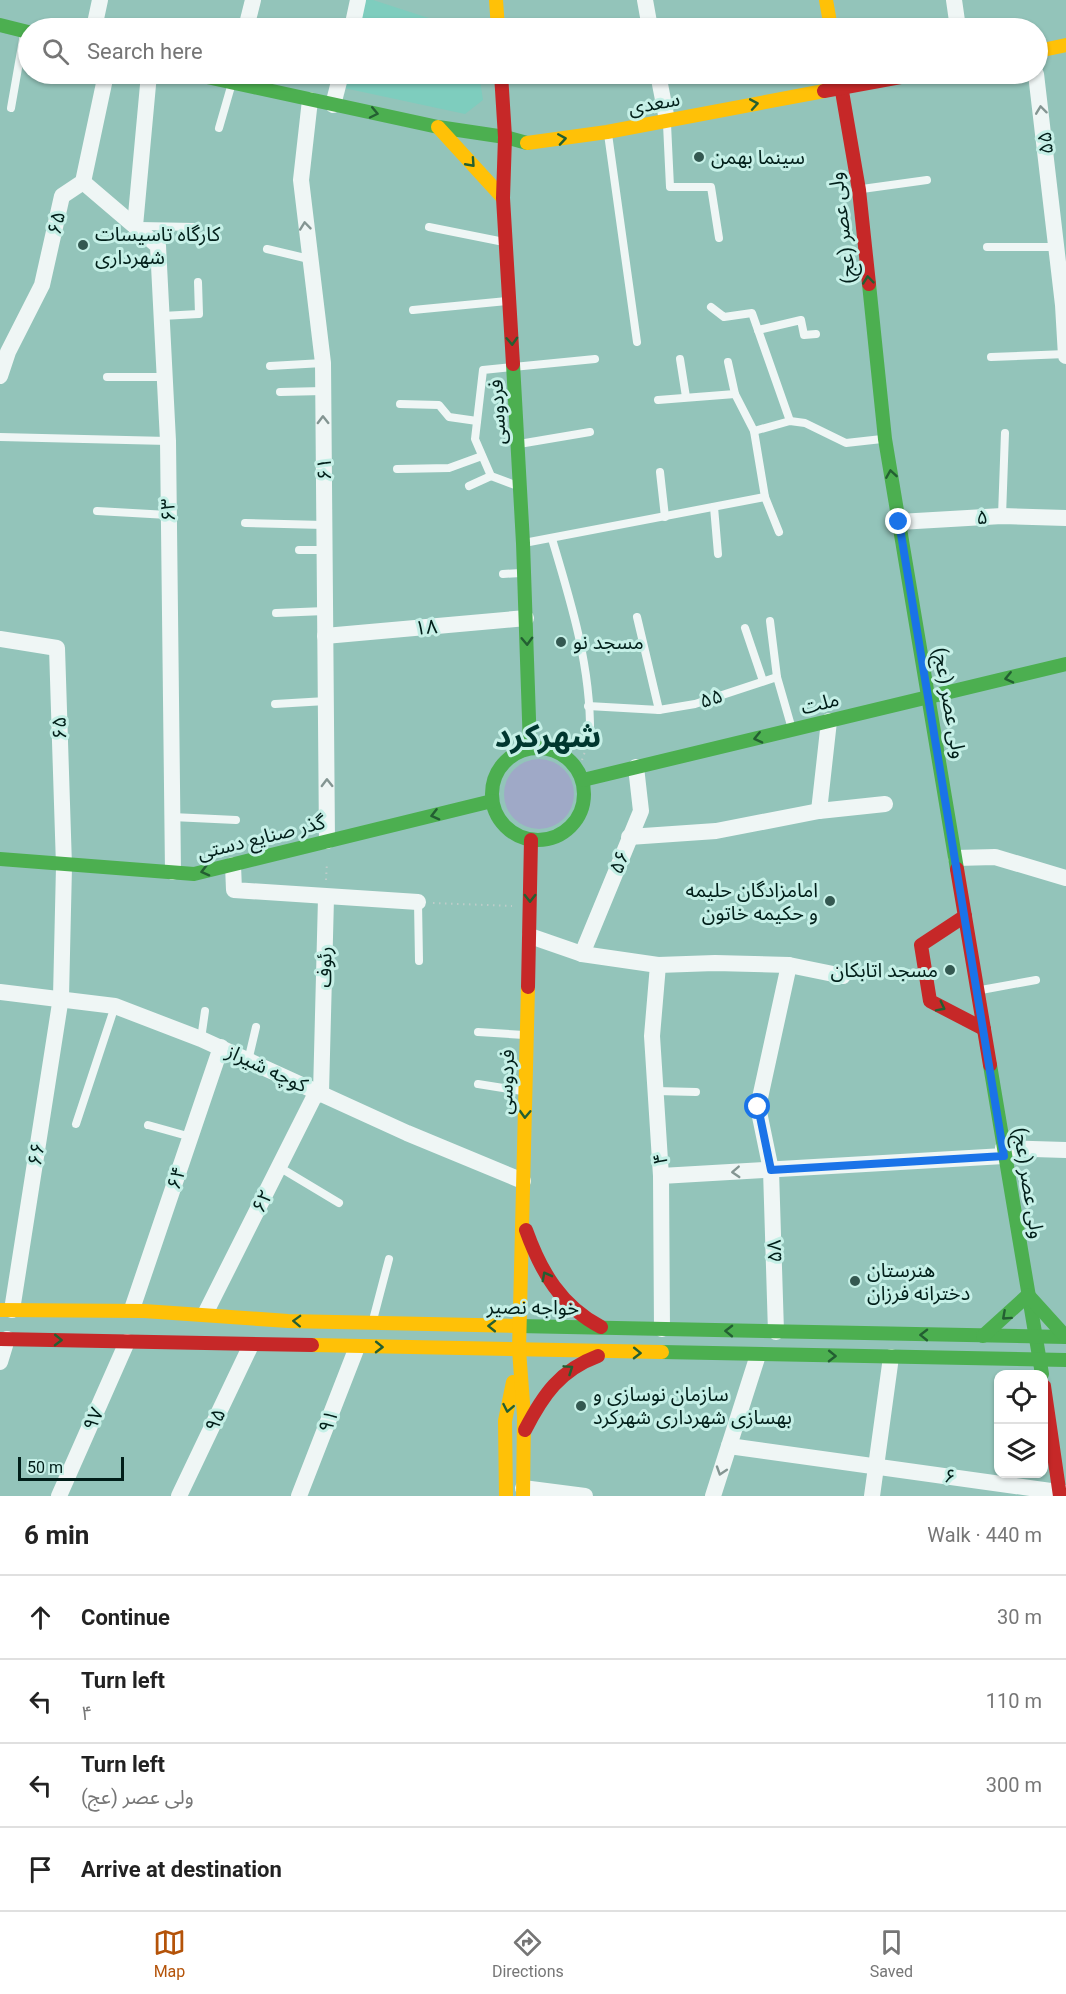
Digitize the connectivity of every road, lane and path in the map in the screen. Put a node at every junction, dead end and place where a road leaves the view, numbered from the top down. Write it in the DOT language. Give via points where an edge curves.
graph roads {
  1 [pos="100,0"];
  2 [pos="254,0"];
  3 [pos="358,0"];
  4 [pos="496,0"];
  5 [pos="645,0"];
  6 [pos="826,0"];
  7 [pos="954,0"];
  8 [pos="96,18"];
  9 [pos="249,18"];
  10 [pos="354,18"];
  11 [pos="497,18"];
  12 [pos="648,18"];
  13 [pos="829,18"];
  14 [pos="957,18"];
  15 [pos="0,24"];
  16 [pos="18,29"];
  17 [pos="1066,45"];
  18 [pos="1048,49"];
  19 [pos="18,74"];
  20 [pos="104,84"];
  21 [pos="148,84"];
  22 [pos="231,84"];
  23 [pos="254,84"];
  24 [pos="338,84"];
  25 [pos="502,84"];
  26 [pos="660,84"];
  27 [pos="840,84"];
  28 [pos="863,84"];
  29 [pos="1038,84"];
  30 [pos="841,88"];
  31 [pos="310,100"];
  32 [pos="333,105"];
  33 [pos="11,108"];
  34 [pos="667,120"];
  35 [pos="438,127"];
  36 [pos="219,128"];
  37 [pos="607,132"];
  38 [pos="505,137"];
  39 [pos="927,180"];
  40 [pos="83,182"];
  41 [pos="859,190"];
  42 [pos="1059,195"];
  43 [pos="503,198"];
  44 [pos="135,226"];
  45 [pos="196,227"];
  46 [pos="429,227"];
  47 [pos="719,238"];
  48 [pos="507,243"];
  49 [pos="987,247"];
  50 [pos="1057,247"];
  51 [pos="267,249"];
  52 [pos="309,259"];
  53 [pos="198,282"];
  54 [pos="510,300"];
  55 [pos="1065,305"];
  56 [pos="711,307"];
  57 [pos="413,310"];
  58 [pos="162,316"];
  59 [pos="758,330"];
  60 [pos="816,334"];
  61 [pos="637,342"];
  62 [pos="1066,355"];
  63 [pos="992,357"];
  64 [pos="595,359"];
  65 [pos="680,359"];
  66 [pos="728,362"];
  67 [pos="322,363"];
  68 [pos="270,366"];
  69 [pos="514,368"];
  70 [pos="0,376"];
  71 [pos="107,377"];
  72 [pos="164,377"];
  73 [pos="280,392"];
  74 [pos="323,392"];
  75 [pos="735,394"];
  76 [pos="686,398"];
  77 [pos="658,400"];
  78 [pos="400,404"];
  79 [pos="477,421"];
  80 [pos="790,421"];
  81 [pos="754,431"];
  82 [pos="590,432"];
  83 [pos="1005,433"];
  84 [pos="0,437"];
  85 [pos="885,439"];
  86 [pos="168,441"];
  87 [pos="518,445"];
  88 [pos="482,456"];
  89 [pos="397,469"];
  90 [pos="660,472"];
  91 [pos="491,476"];
  92 [pos="469,486"];
  93 [pos="520,487"];
  94 [pos="765,497"];
  95 [pos="714,507"];
  96 [pos="97,511"];
  97 [pos="168,515"];
  98 [pos="1002,516"];
  99 [pos="665,517"];
  100 [pos="1066,518"];
  101 [pos="899,522"];
  102 [pos="245,524"];
  103 [pos="324,525"];
  104 [pos="779,532"];
  105 [pos="552,539"];
  106 [pos="523,543"];
  107 [pos="299,550"];
  108 [pos="324,550"];
  109 [pos="718,554"];
  110 [pos="524,572"];
  111 [pos="503,574"];
  112 [pos="325,611"];
  113 [pos="276,613"];
  114 [pos="637,617"];
  115 [pos="526,618"];
  116 [pos="770,621"];
  117 [pos="745,628"];
  118 [pos="325,636"];
  119 [pos="0,639"];
  120 [pos="1066,664"];
  121 [pos="777,676"];
  122 [pos="763,681"];
  123 [pos="929,697"];
  124 [pos="326,701"];
  125 [pos="275,704"];
  126 [pos="588,706"];
  127 [pos="658,710"];
  128 [pos="829,721"];
  129 [pos="792,730"];
  130 [pos="590,734"];
  131 [pos="530,748"];
  132 [pos="636,767"];
  133 [pos="581,776"];
  134 [pos="492,801"];
  135 [pos="885,804"];
  136 [pos="819,811"];
  137 [pos="172,817"];
  138 [pos="236,820"];
  139 [pos="630,837"];
  140 [pos="531,840"];
  141 [pos="327,841"];
  142 [pos="956,858"];
  143 [pos="0,859"];
  144 [pos="233,865"];
  145 [pos="64,866"];
  146 [pos="173,872"];
  147 [pos="1066,878"];
  148 [pos="326,898"];
  149 [pos="418,902"];
  150 [pos="530,907"];
  151 [pos="965,916"];
  152 [pos="530,936"];
  153 [pos="582,954"];
  154 [pos="419,961"];
  155 [pos="658,965"];
  156 [pos="789,965"];
  157 [pos="843,976"];
  158 [pos="1036,980"];
  159 [pos="978,990"];
  160 [pos="0,992"];
  161 [pos="61,997"];
  162 [pos="115,1006"];
  163 [pos="205,1011"];
  164 [pos="256,1027"];
  165 [pos="984,1029"];
  166 [pos="478,1032"];
  167 [pos="527,1036"];
  168 [pos="201,1039"];
  169 [pos="221,1047"];
  170 [pos="248,1061"];
  171 [pos="478,1084"];
  172 [pos="656,1091"];
  173 [pos="526,1092"];
  174 [pos="696,1092"];
  175 [pos="321,1094"];
  176 [pos="76,1124"];
  177 [pos="148,1125"];
  178 [pos="190,1137"];
  179 [pos="1066,1150"];
  180 [pos="1004,1152"];
  181 [pos="279,1167"];
  182 [pos="771,1170"];
  183 [pos="661,1176"];
  184 [pos="523,1181"];
  185 [pos="339,1203"];
  186 [pos="522,1219"];
  187 [pos="389,1259"];
  188 [pos="1028,1295"];
  189 [pos="132,1309"];
  190 [pos="6,1310"];
  191 [pos="206,1312"];
  192 [pos="372,1323"];
  193 [pos="519,1326"];
  194 [pos="603,1328"];
  195 [pos="662,1329"];
  196 [pos="776,1332"];
  197 [pos="965,1336"];
  198 [pos="983,1336"];
  199 [pos="1036,1337"];
  200 [pos="1066,1337"];
  201 [pos="4,1339"];
  202 [pos="126,1342"];
  203 [pos="250,1344"];
  204 [pos="357,1347"];
  205 [pos="519,1350"];
  206 [pos="612,1352"];
  207 [pos="758,1355"];
  208 [pos="891,1357"];
  209 [pos="962,1359"];
  210 [pos="990,1360"];
  211 [pos="1040,1360"];
  212 [pos="1066,1360"];
  213 [pos="0,1362"];
  214 [pos="1066,1367"];
  215 [pos="1009,1370"];
  216 [pos="1041,1370"];
  217 [pos="1048,1389"];
  218 [pos="1048,1416"];
  219 [pos="524,1432"];
  220 [pos="729,1446"];
  221 [pos="877,1465"];
  222 [pos="523,1492"];
  223 [pos="1062,1494"];
  224 [pos="59,1496"];
  225 [pos="179,1496"];
  226 [pos="299,1496"];
  227 [pos="506,1496"];
  228 [pos="585,1496"];
  229 [pos="713,1496"];
  230 [pos="872,1496"];
  1 -- 8 [label="street"];
  2 -- 9 [label="street"];
  3 -- 10 [label="street"];
  4 -- 11 [label="main road"];
  5 -- 12 [label="street"];
  6 -- 13 [label="main road"];
  7 -- 14 [label="street"];
  15 -- 16 [label="main road"];
  17 -- 18 [label="main road"];
  19 -- 33 [label="lane"];
  20 -- 40 [label="street"];
  21 -- 44 [label="street"];
  22 -- 36 [label="lane"];
  23 -- 31 [label="main road, سعدی"];
  24 -- 32 [label="street"];
  25 -- 38 [label="main road, فردوسی"];
  26 -- 34 [label="street"];
  27 -- 30 [label="main road, ولی عصر (عج)"];
  28 -- 30 [label="main road, سعدی"];
  42 -- 29 [label="street, ۵۵, one-way"];
  34 -- 30 [label="main road, سعدی, one-way"];
  30 -- 41 [label="main road, ولی عصر (عج)"];
  31 -- 32 [label="main road, سعدی"];
  52 -- 31 [label="street, ۶۱, one-way" via="301,180"];
  32 -- 35 [label="main road, سعدی, one-way"];
  34 -- 37 [label="main road, سعدی"];
  34 -- 47 [label="lane" via="670,187 711,187"];
  35 -- 38 [label="main road, سعدی"];
  35 -- 43 [label="main road, one-way"];
  38 -- 37 [label="main road, سعدی, one-way" via="530,144"];
  37 -- 61 [label="lane"];
  38 -- 43 [label="main road, فردوسی"];
  39 -- 41 [label="lane"];
  40 -- 44 [label="street, ۶۳"];
  40 -- 70 [label="street, ۶۵" via="62,196 42,285"];
  85 -- 41 [label="main road, ولی عصر (عج), one-way"];
  42 -- 50 [label="street, ۵۵"];
  43 -- 48 [label="main road, فردوسی"];
  44 -- 45 [label="lane"];
  44 -- 58 [label="street, ۶۳" via="159,246"];
  46 -- 48 [label="lane"];
  48 -- 54 [label="main road, فردوسی"];
  49 -- 50 [label="lane"];
  50 -- 55 [label="street, ۵۵"];
  51 -- 52 [label="lane"];
  52 -- 67 [label="street, ۶۱"];
  53 -- 58 [label="lane" via="199,314"];
  54 -- 57 [label="lane"];
  54 -- 69 [label="main road, فردوسی, one-way"];
  55 -- 62 [label="street, ۵۵"];
  56 -- 59 [label="lane" via="724,317 752,313"];
  58 -- 72 [label="street, ۶۳"];
  59 -- 60 [label="lane" via="801,320 804,335"];
  59 -- 80 [label="lane"];
  62 -- 63 [label="lane"];
  64 -- 69 [label="lane"];
  65 -- 76 [label="lane"];
  66 -- 75 [label="lane"];
  67 -- 68 [label="lane"];
  67 -- 74 [label="street, ۶۱"];
  69 -- 79 [label="lane" via="483,370"];
  69 -- 87 [label="main road, فردوسی"];
  71 -- 72 [label="lane"];
  72 -- 86 [label="street, ۶۳"];
  73 -- 74 [label="lane"];
  103 -- 74 [label="street, ۶۱, one-way"];
  75 -- 76 [label="lane"];
  75 -- 81 [label="lane"];
  76 -- 77 [label="lane"];
  78 -- 79 [label="lane" via="439,405 448,417"];
  79 -- 88 [label="lane" via="475,440"];
  80 -- 81 [label="lane"];
  80 -- 85 [label="lane" via="805,423 846,443"];
  81 -- 94 [label="lane"];
  82 -- 87 [label="lane"];
  83 -- 98 [label="lane"];
  84 -- 86 [label="lane"];
  101 -- 85 [label="main road, ولی عصر (عج), one-way"];
  86 -- 97 [label="street, ۶۳"];
  87 -- 93 [label="main road, فردوسی"];
  88 -- 89 [label="lane" via="449,468"];
  88 -- 91 [label="lane"];
  90 -- 99 [label="lane"];
  91 -- 92 [label="lane"];
  91 -- 93 [label="lane"];
  93 -- 106 [label="main road, فردوسی"];
  94 -- 95 [label="lane"];
  94 -- 104 [label="lane"];
  95 -- 99 [label="lane"];
  95 -- 109 [label="lane"];
  96 -- 97 [label="lane"];
  97 -- 137 [label="street, ۶۳"];
  98 -- 100 [label="street, ۵"];
  98 -- 101 [label="street, ۵"];
  99 -- 105 [label="lane"];
  101 -- 123 [label="main road, ولی عصر (عج)"];
  102 -- 103 [label="lane"];
  103 -- 108 [label="street, ۶۱"];
  105 -- 106 [label="lane"];
  105 -- 126 [label="lane" via="573,606 584,659"];
  106 -- 110 [label="main road, فردوسی"];
  107 -- 108 [label="lane"];
  108 -- 112 [label="street, ۶۱"];
  110 -- 111 [label="lane"];
  110 -- 115 [label="main road, فردوسی"];
  112 -- 113 [label="lane"];
  112 -- 118 [label="street, ۶۱"];
  114 -- 127 [label="lane"];
  115 -- 118 [label="street, ۱۸"];
  115 -- 131 [label="main road, فردوسی, one-way"];
  116 -- 121 [label="lane"];
  117 -- 122 [label="lane"];
  118 -- 124 [label="street, ۶۱"];
  119 -- 145 [label="street, ۶۵" via="57,648"];
  120 -- 123 [label="main road, ملت, one-way"];
  121 -- 122 [label="lane, ۵۵"];
  121 -- 129 [label="lane"];
  122 -- 127 [label="lane, ۵۵" via="695,704"];
  123 -- 128 [label="main road, ملت"];
  123 -- 142 [label="main road, ولی عصر (عج)"];
  124 -- 125 [label="lane"];
  141 -- 124 [label="street, ۶۱, one-way"];
  126 -- 127 [label="lane, ۵۵"];
  126 -- 130 [label="lane"];
  128 -- 129 [label="main road, ملت"];
  128 -- 136 [label="street"];
  129 -- 132 [label="main road, ملت, one-way"];
  130 -- 133 [label="path"];
  131 -- 133 [label="main road" via="556,751 568,758"];
  131 -- 134 [label="main road" via="505,761 497,773"];
  132 -- 133 [label="main road, ملت"];
  132 -- 139 [label="street, ۵۶" via="641,811"];
  133 -- 140 [label="main road" via="585,795 574,824 547,840"];
  134 -- 140 [label="main road" via="501,822 519,837"];
  134 -- 141 [label="main road, گذر صنایع دستی, one-way"];
  135 -- 136 [label="street"];
  136 -- 139 [label="street" via="716,831"];
  137 -- 138 [label="lane"];
  137 -- 146 [label="street, ۶۳"];
  139 -- 153 [label="street, ۵۶"];
  140 -- 150 [label="main road, فردوسی, one-way"];
  141 -- 144 [label="main road, گذر صنایع دستی"];
  141 -- 148 [label="path"];
  142 -- 147 [label="street" via="995,857"];
  142 -- 151 [label="main road, ولی عصر (عج)"];
  143 -- 145 [label="main road, گذر صنایع دستی"];
  144 -- 146 [label="main road, گذر صنایع دستی, one-way" via="194,874"];
  144 -- 148 [label="street" via="234,890"];
  145 -- 146 [label="main road, گذر صنایع دستی"];
  145 -- 161 [label="street, ۶۶"];
  148 -- 149 [label="street"];
  148 -- 175 [label="street, رئوف"];
  149 -- 150 [label="path"];
  149 -- 154 [label="lane"];
  150 -- 152 [label="main road, فردوسی"];
  151 -- 159 [label="main road, ولی عصر (عج)"];
  151 -- 165 [label="main road, one-way" via="921,945 930,1001"];
  152 -- 153 [label="street"];
  152 -- 167 [label="main road, فردوسی"];
  153 -- 155 [label="street"];
  155 -- 156 [label="street"];
  155 -- 172 [label="street, ۴" via="652,1036"];
  156 -- 157 [label="street"];
  156 -- 182 [label="street, ۵۸" via="758,1107"];
  158 -- 159 [label="lane"];
  159 -- 165 [label="main road, ولی عصر (عج)"];
  160 -- 161 [label="street, کوچه شیراز"];
  161 -- 162 [label="street, کوچه شیراز"];
  161 -- 190 [label="street, ۶۶"];
  162 -- 168 [label="street, کوچه شیراز"];
  162 -- 176 [label="lane"];
  163 -- 168 [label="lane"];
  164 -- 170 [label="lane"];
  165 -- 180 [label="main road, ولی عصر (عج)"];
  166 -- 167 [label="lane"];
  167 -- 173 [label="main road, فردوسی"];
  168 -- 169 [label="street, کوچه شیراز"];
  169 -- 170 [label="street, کوچه شیراز"];
  169 -- 178 [label="street, ۶۴"];
  170 -- 175 [label="street, کوچه شیراز"];
  171 -- 173 [label="lane"];
  172 -- 174 [label="lane"];
  172 -- 183 [label="street, ۴"];
  173 -- 184 [label="main road, فردوسی, one-way"];
  175 -- 181 [label="street, ۶۲" via="314,1097"];
  175 -- 184 [label="street, کوچه شیراز"];
  177 -- 178 [label="lane"];
  178 -- 189 [label="street, ۶۴"];
  179 -- 180 [label="street, ۴"];
  180 -- 182 [label="street, ۴"];
  180 -- 188 [label="main road, ولی عصر (عج)"];
  181 -- 185 [label="lane"];
  181 -- 191 [label="street, ۶۲"];
  182 -- 183 [label="street, ۴, one-way"];
  182 -- 196 [label="street, ۵۸"];
  183 -- 195 [label="street"];
  184 -- 186 [label="main road, فردوسی"];
  186 -- 193 [label="main road, فردوسی"];
  194 -- 186 [label="main road, one-way" via="564,1304 555,1292 544,1275"];
  187 -- 192 [label="lane"];
  188 -- 198 [label="main road, one-way"];
  188 -- 199 [label="main road, ولی عصر (عج)"];
  188 -- 200 [label="main road"];
  189 -- 190 [label="main road, خواجه نصیر"];
  189 -- 191 [label="main road, خواجه نصیر"];
  192 -- 191 [label="main road, خواجه نصیر, one-way" via="288,1321"];
  193 -- 192 [label="main road, خواجه نصیر, one-way"];
  193 -- 194 [label="main road, خواجه نصیر"];
  193 -- 205 [label="main road, فردوسی"];
  194 -- 195 [label="main road, خواجه نصیر"];
  196 -- 195 [label="main road, خواجه نصیر, one-way"];
  197 -- 196 [label="main road, خواجه نصیر, one-way"];
  197 -- 198 [label="main road, خواجه نصیر"];
  197 -- 209 [label="main road" via="971,1350"];
  198 -- 199 [label="main road, خواجه نصیر"];
  199 -- 200 [label="main road, خواجه نصیر"];
  199 -- 211 [label="main road, ولی عصر (عج)"];
  201 -- 202 [label="main road, one-way"];
  201 -- 213 [label="street"];
  202 -- 203 [label="main road"];
  202 -- 224 [label="street, ۹۷"];
  203 -- 204 [label="main road"];
  203 -- 225 [label="street, ۹۵"];
  204 -- 205 [label="main road, one-way"];
  204 -- 226 [label="street, ۹۱"];
  205 -- 206 [label="main road"];
  205 -- 219 [label="main road"];
  205 -- 227 [label="main road, one-way" via="505,1421"];
  206 -- 207 [label="main road, one-way"];
  219 -- 206 [label="main road, one-way" via="539,1401 559,1376 570,1366"];
  207 -- 208 [label="main road, one-way"];
  207 -- 220 [label="street"];
  208 -- 209 [label="main road"];
  208 -- 221 [label="street"];
  209 -- 210 [label="main road"];
  210 -- 211 [label="main road"];
  210 -- 215 [label="main road"];
  211 -- 212 [label="main road"];
  211 -- 216 [label="main road, ولی عصر (عج)"];
  214 -- 217 [label="main road"];
  218 -- 223 [label="main road"];
  219 -- 222 [label="main road"];
  220 -- 221 [label="street, ۶"];
  220 -- 229 [label="street, one-way"];
  221 -- 223 [label="street, ۶"];
  221 -- 230 [label="street"];
  222 -- 228 [label="street"];
}
